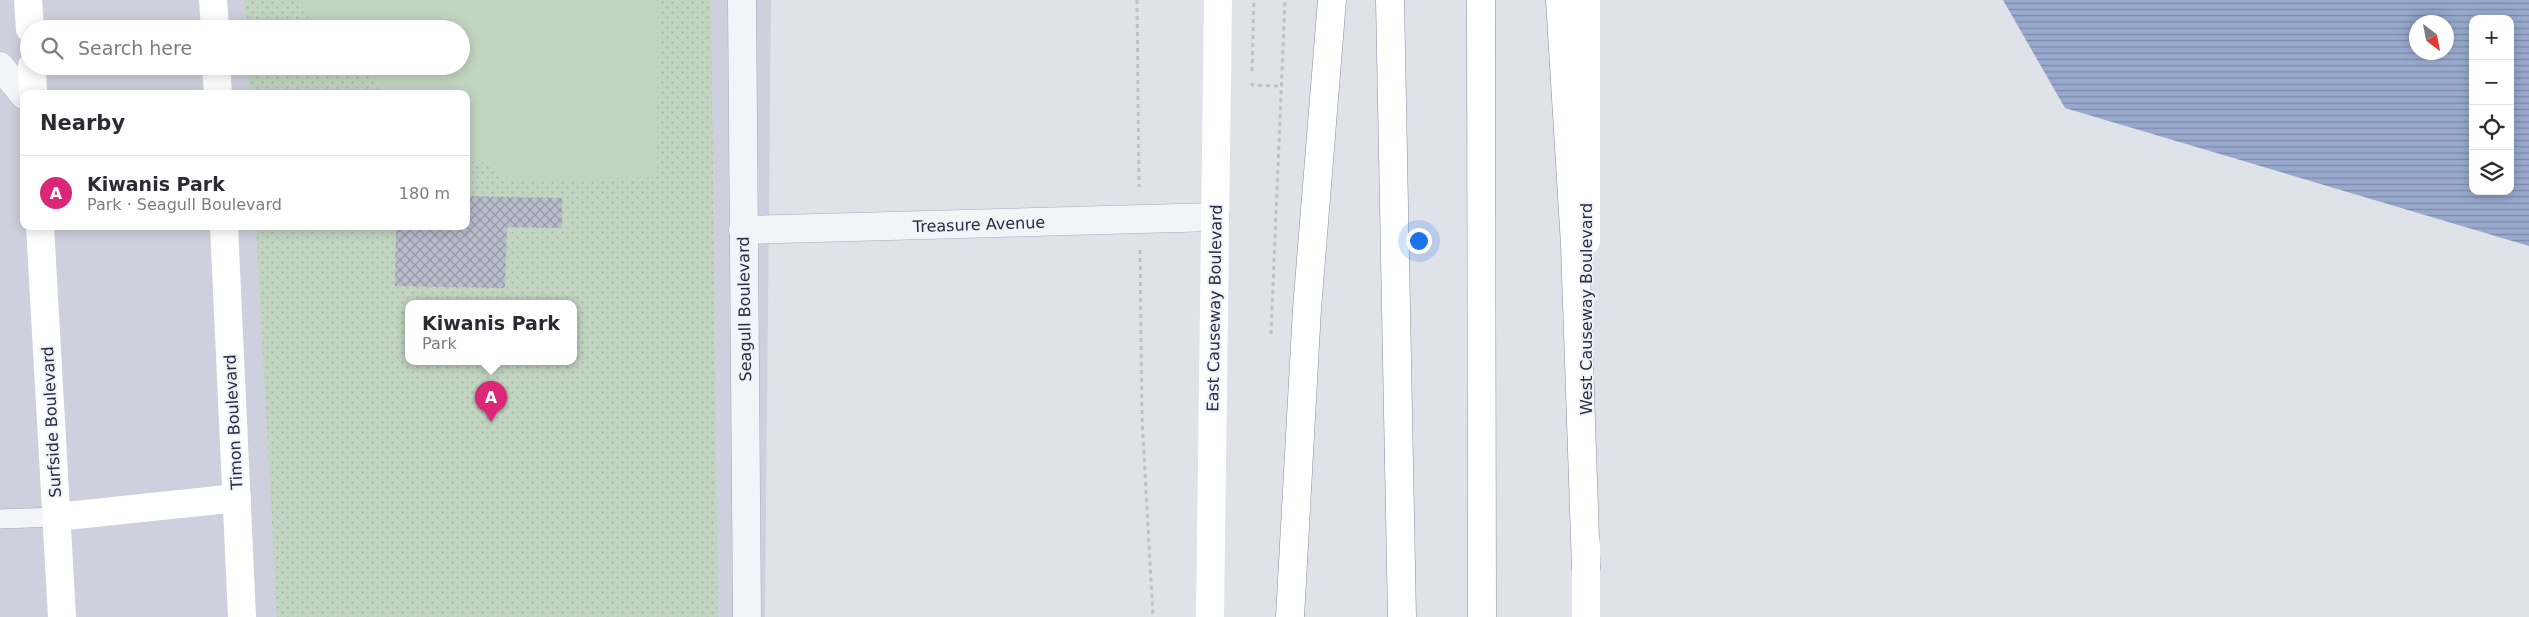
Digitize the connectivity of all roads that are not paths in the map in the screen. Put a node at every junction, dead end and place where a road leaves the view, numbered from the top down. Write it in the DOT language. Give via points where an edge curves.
graph roads {
  1 [pos="28,0"];
  2 [pos="213,0"];
  3 [pos="742,0"];
  4 [pos="1218,0"];
  5 [pos="1332,0"];
  6 [pos="1390,0"];
  7 [pos="1481,0"];
  8 [pos="1560,0"];
  9 [pos="1586,0"];
  10 [pos="29,20"];
  11 [pos="214,20"];
  12 [pos="0,66"];
  13 [pos="32,75"];
  14 [pos="217,75"];
  15 [pos="20,90"];
  16 [pos="33,90"];
  17 [pos="218,90"];
  18 [pos="1215,217"];
  19 [pos="40,230"];
  20 [pos="224,230"];
  21 [pos="743,230"];
  22 [pos="237,498"];
  23 [pos="57,517"];
  24 [pos="0,519"];
  25 [pos="1586,568"];
  26 [pos="62,617"];
  27 [pos="242,617"];
  28 [pos="747,617"];
  29 [pos="1210,617"];
  30 [pos="1290,617"];
  31 [pos="1402,617"];
  32 [pos="1482,617"];
  33 [pos="1586,617"];
  1 -- 10 [label="main road"];
  2 -- 11 [label="main road"];
  3 -- 21 [label="street, Seagull Boulevard"];
  4 -- 18 [label="main road, East Causeway Boulevard"];
  5 -- 30 [label="main road" via="1307,309"];
  6 -- 31 [label="main road"];
  7 -- 32 [label="main road"];
  8 -- 25 [label="main road" via="1575,245"];
  9 -- 25 [label="main road, West Causeway Boulevard"];
  12 -- 15 [label="street"];
  13 -- 16 [label="main road"];
  14 -- 17 [label="main road"];
  18 -- 21 [label="street, Treasure Avenue"];
  18 -- 29 [label="main road, East Causeway Boulevard"];
  19 -- 23 [label="main road, Surfside Boulevard"];
  20 -- 22 [label="main road, Timon Boulevard"];
  21 -- 28 [label="street, Seagull Boulevard"];
  22 -- 23 [label="main road"];
  22 -- 27 [label="main road, Timon Boulevard"];
  23 -- 24 [label="lane"];
  23 -- 26 [label="main road, Surfside Boulevard"];
  25 -- 33 [label="main road, West Causeway Boulevard"];
}
